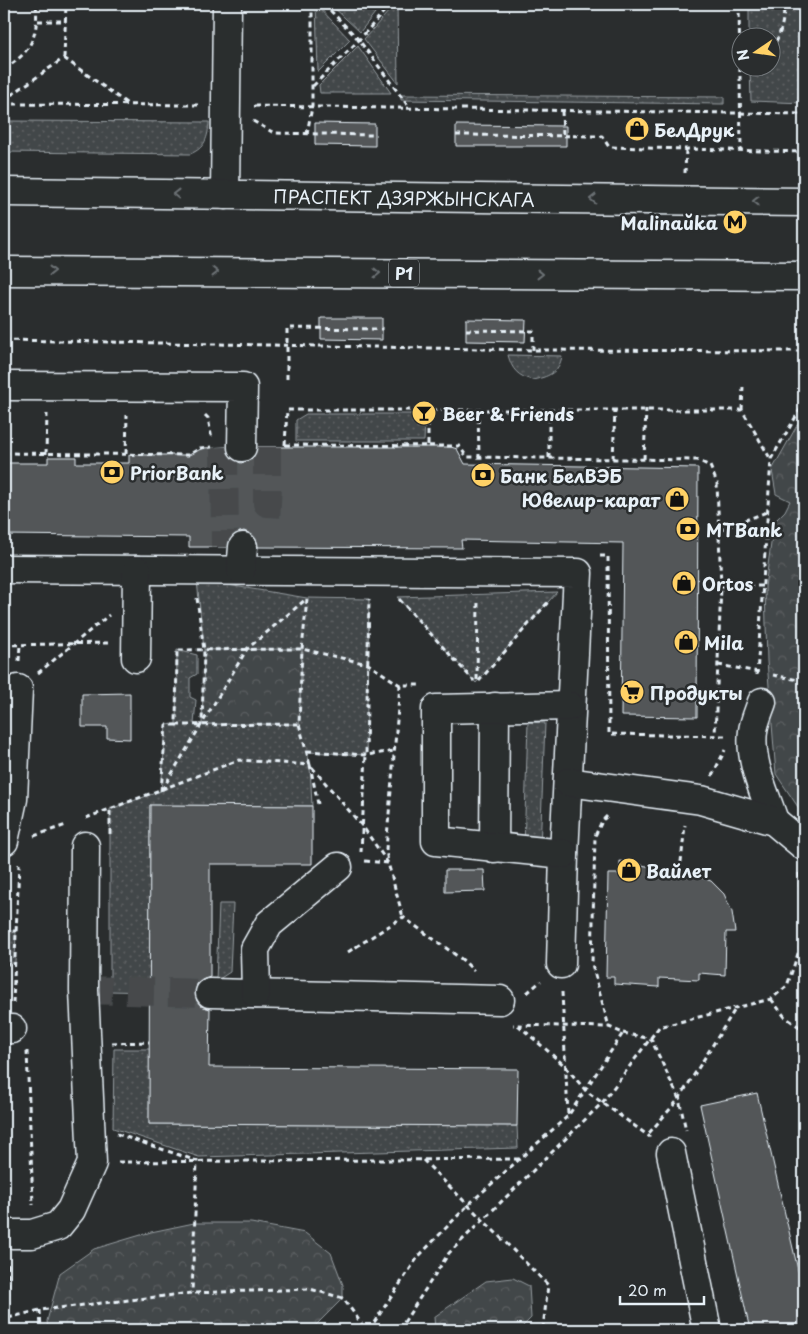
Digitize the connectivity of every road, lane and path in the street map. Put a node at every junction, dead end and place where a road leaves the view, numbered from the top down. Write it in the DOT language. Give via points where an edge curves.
graph roads {
  1 [pos="36,4"];
  2 [pos="66,4"];
  3 [pos="227,4"];
  4 [pos="312,4"];
  5 [pos="324,4"];
  6 [pos="387,4"];
  7 [pos="739,4"];
  8 [pos="786,4"];
  9 [pos="38,21"];
  10 [pos="66,21"];
  11 [pos="739,28"];
  12 [pos="780,31"];
  13 [pos="359,40"];
  14 [pos="64,58"];
  15 [pos="4,69"];
  16 [pos="740,78"];
  17 [pos="312,87"];
  18 [pos="4,100"];
  19 [pos="4,104"];
  20 [pos="129,105"];
  21 [pos="226,105"];
  22 [pos="312,107"];
  23 [pos="409,108"];
  24 [pos="562,111"];
  25 [pos="740,112"];
  26 [pos="804,114"];
  27 [pos="308,134"];
  28 [pos="372,134"];
  29 [pos="456,135"];
  30 [pos="563,135"];
  31 [pos="741,150"];
  32 [pos="804,152"];
  33 [pos="4,192"];
  34 [pos="225,195"];
  35 [pos="804,202"];
  36 [pos="4,271"];
  37 [pos="804,276"];
  38 [pos="382,329"];
  39 [pos="466,330"];
  40 [pos="4,340"];
  41 [pos="287,346"];
  42 [pos="533,350"];
  43 [pos="804,351"];
  44 [pos="287,379"];
  45 [pos="4,386"];
  46 [pos="743,386"];
  47 [pos="804,403"];
  48 [pos="47,406"];
  49 [pos="128,406"];
  50 [pos="428,408"];
  51 [pos="478,409"];
  52 [pos="549,409"];
  53 [pos="615,409"];
  54 [pos="646,409"];
  55 [pos="742,410"];
  56 [pos="428,445"];
  57 [pos="226,447"];
  58 [pos="4,454"];
  59 [pos="46,454"];
  60 [pos="126,454"];
  61 [pos="478,457"];
  62 [pos="549,458"];
  63 [pos="613,459"];
  64 [pos="771,459"];
  65 [pos="644,460"];
  66 [pos="767,512"];
  67 [pos="719,530"];
  68 [pos="608,556"];
  69 [pos="4,569"];
  70 [pos="137,570"];
  71 [pos="720,586"];
  72 [pos="762,586"];
  73 [pos="197,589"];
  74 [pos="478,594"];
  75 [pos="397,597"];
  76 [pos="551,599"];
  77 [pos="369,600"];
  78 [pos="117,609"];
  79 [pos="75,644"];
  80 [pos="4,645"];
  81 [pos="247,649"];
  82 [pos="302,649"];
  83 [pos="204,650"];
  84 [pos="136,651"];
  85 [pos="368,664"];
  86 [pos="718,665"];
  87 [pos="758,672"];
  88 [pos="804,680"];
  89 [pos="476,683"];
  90 [pos="18,689"];
  91 [pos="758,691"];
  92 [pos="495,706"];
  93 [pos="570,706"];
  94 [pos="176,724"];
  95 [pos="202,724"];
  96 [pos="299,724"];
  97 [pos="715,736"];
  98 [pos="395,751"];
  99 [pos="306,752"];
  100 [pos="366,755"];
  101 [pos="310,765"];
  102 [pos="568,782"];
  103 [pos="161,791"];
  104 [pos="318,804"];
  105 [pos="693,808"];
  106 [pos="612,812"];
  107 [pos="83,819"];
  108 [pos="774,821"];
  109 [pos="363,826"];
  110 [pos="79,834"];
  111 [pos="17,846"];
  112 [pos="494,848"];
  113 [pos="564,854"];
  114 [pos="801,856"];
  115 [pos="388,863"];
  116 [pos="338,867"];
  117 [pos="680,871"];
  118 [pos="403,917"];
  119 [pos="4,931"];
  120 [pos="16,931"];
  121 [pos="803,938"];
  122 [pos="348,952"];
  123 [pos="4,964"];
  124 [pos="15,964"];
  125 [pos="561,964"];
  126 [pos="210,993"];
  127 [pos="256,994"];
  128 [pos="513,997"];
  129 [pos="771,1000"];
  130 [pos="734,1010"];
  131 [pos="518,1025"];
  132 [pos="8,1029"];
  133 [pos="804,1030"];
  134 [pos="149,1042"];
  135 [pos="110,1043"];
  136 [pos="28,1052"];
  137 [pos="565,1066"];
  138 [pos="586,1090"];
  139 [pos="602,1103"];
  140 [pos="568,1116"];
  141 [pos="110,1132"];
  142 [pos="647,1135"];
  143 [pos="670,1153"];
  144 [pos="422,1159"];
  145 [pos="521,1159"];
  146 [pos="197,1161"];
  147 [pos="92,1162"];
  148 [pos="469,1204"];
  149 [pos="33,1206"];
  150 [pos="484,1219"];
  151 [pos="4,1234"];
  152 [pos="8,1264"];
  153 [pos="192,1293"];
  154 [pos="40,1310"];
  155 [pos="8,1318"];
  156 [pos="4,1325"];
  157 [pos="402,1325"];
  158 [pos="41,1330"];
  159 [pos="368,1330"];
  160 [pos="379,1330"];
  161 [pos="399,1330"];
  162 [pos="412,1330"];
  163 [pos="540,1330"];
  164 [pos="707,1330"];
  1 -- 9 [label="path"];
  2 -- 10 [label="path"];
  3 -- 21 [label="main road"];
  4 -- 17 [label="path"];
  5 -- 13 [label="path"];
  6 -- 13 [label="path"];
  7 -- 11 [label="path"];
  8 -- 12 [label="path"];
  9 -- 10 [label="path"];
  9 -- 15 [label="path" via="32,42 20,59"];
  10 -- 14 [label="path"];
  13 -- 17 [label="path"];
  13 -- 23 [label="path"];
  14 -- 18 [label="path"];
  14 -- 20 [label="path"];
  16 -- 25 [label="path"];
  17 -- 22 [label="path"];
  19 -- 20 [label="path"];
  20 -- 21 [label="path"];
  21 -- 22 [label="path"];
  21 -- 27 [label="path" via="274,133"];
  21 -- 34 [label="main road"];
  22 -- 23 [label="path"];
  22 -- 27 [label="path"];
  23 -- 24 [label="path"];
  24 -- 25 [label="path"];
  24 -- 30 [label="path"];
  25 -- 26 [label="path"];
  25 -- 31 [label="path"];
  27 -- 28 [label="path"];
  29 -- 30 [label="path"];
  30 -- 31 [label="path" via="602,136 609,147"];
  31 -- 32 [label="path"];
  34 -- 33 [label="main road, ПРАСПЕКТ ДЗЯРЖЫНСКАГА, one-way"];
  35 -- 34 [label="main road, ПРАСПЕКТ ДЗЯРЖЫНСКАГА, one-way"];
  36 -- 37 [label="main road, Р1, one-way"];
  38 -- 41 [label="path" via="287,328"];
  39 -- 42 [label="path" via="533,331"];
  40 -- 41 [label="path"];
  41 -- 42 [label="path"];
  41 -- 44 [label="path"];
  42 -- 43 [label="path"];
  45 -- 57 [label="main road" via="243,387"];
  46 -- 55 [label="path"];
  47 -- 64 [label="path"];
  48 -- 59 [label="path"];
  49 -- 60 [label="path"];
  50 -- 51 [label="path"];
  50 -- 56 [label="path"];
  50 -- 56 [label="path" via="287,410 285,446"];
  51 -- 52 [label="path"];
  51 -- 61 [label="path"];
  52 -- 53 [label="path"];
  52 -- 62 [label="path"];
  53 -- 54 [label="path"];
  53 -- 63 [label="path"];
  54 -- 55 [label="path"];
  54 -- 65 [label="path"];
  55 -- 64 [label="path"];
  56 -- 61 [label="path" via="459,446 467,457"];
  57 -- 60 [label="path" via="200,448 189,454"];
  58 -- 59 [label="path"];
  59 -- 60 [label="path"];
  61 -- 62 [label="path"];
  62 -- 63 [label="path"];
  63 -- 65 [label="path"];
  64 -- 66 [label="path"];
  65 -- 67 [label="path" via="697,460 710,466 717,483"];
  66 -- 67 [label="path"];
  66 -- 72 [label="path"];
  67 -- 71 [label="path"];
  68 -- 97 [label="path" via="609,734"];
  69 -- 70 [label="main road"];
  70 -- 84 [label="main road"];
  70 -- 93 [label="main road" via="233,559 578,574"];
  71 -- 72 [label="path"];
  71 -- 86 [label="path"];
  72 -- 87 [label="path"];
  73 -- 83 [label="path"];
  74 -- 89 [label="path"];
  75 -- 89 [label="path"];
  76 -- 89 [label="path"];
  77 -- 85 [label="path"];
  78 -- 79 [label="path"];
  79 -- 80 [label="path"];
  79 -- 84 [label="path"];
  79 -- 90 [label="path"];
  81 -- 82 [label="path"];
  81 -- 82 [label="path" via="307,598"];
  81 -- 83 [label="path"];
  81 -- 95 [label="path"];
  82 -- 85 [label="path"];
  82 -- 96 [label="path"];
  83 -- 94 [label="path" via="177,650"];
  83 -- 95 [label="path"];
  85 -- 98 [label="path" via="400,685"];
  85 -- 100 [label="path"];
  86 -- 87 [label="path"];
  86 -- 97 [label="path"];
  87 -- 88 [label="path"];
  87 -- 91 [label="path"];
  90 -- 111 [label="main road" via="13,799"];
  91 -- 108 [label="main road" via="753,731 754,756"];
  92 -- 93 [label="main road"];
  92 -- 112 [label="main road"];
  92 -- 112 [label="main road" via="436,709 436,841"];
  93 -- 102 [label="main road"];
  94 -- 95 [label="path"];
  94 -- 103 [label="path" via="166,725"];
  95 -- 96 [label="path"];
  95 -- 103 [label="path"];
  96 -- 99 [label="path"];
  97 -- 105 [label="path" via="731,736"];
  98 -- 100 [label="path"];
  98 -- 115 [label="path" via="386,849"];
  99 -- 100 [label="path"];
  99 -- 101 [label="path"];
  100 -- 109 [label="path"];
  101 -- 103 [label="path" via="239,760"];
  101 -- 104 [label="path"];
  101 -- 109 [label="path"];
  102 -- 105 [label="main road"];
  102 -- 113 [label="main road"];
  103 -- 107 [label="path"];
  105 -- 108 [label="main road"];
  105 -- 117 [label="path"];
  106 -- 138 [label="path" via="602,821 595,836 592,964 609,1028 623,1034"];
  108 -- 114 [label="main road"];
  109 -- 115 [label="path"];
  109 -- 115 [label="path" via="361,861"];
  110 -- 111 [label="path"];
  110 -- 147 [label="main road"];
  111 -- 120 [label="path"];
  112 -- 113 [label="main road"];
  113 -- 125 [label="main road"];
  114 -- 121 [label="path"];
  115 -- 118 [label="path"];
  116 -- 127 [label="main road" via="269,924 255,950"];
  118 -- 122 [label="path"];
  118 -- 128 [label="path"];
  119 -- 120 [label="path"];
  120 -- 124 [label="path"];
  121 -- 129 [label="path" via="787,986"];
  123 -- 124 [label="path"];
  124 -- 132 [label="path"];
  125 -- 128 [label="path"];
  125 -- 137 [label="path"];
  126 -- 127 [label="main road"];
  127 -- 128 [label="main road"];
  129 -- 130 [label="path"];
  129 -- 133 [label="path"];
  130 -- 139 [label="path" via="659,1027"];
  130 -- 142 [label="path" via="679,1099"];
  131 -- 137 [label="path"];
  134 -- 135 [label="path"];
  136 -- 149 [label="path"];
  137 -- 138 [label="path"];
  137 -- 140 [label="path"];
  138 -- 139 [label="path"];
  138 -- 140 [label="path"];
  139 -- 142 [label="path"];
  139 -- 150 [label="path"];
  140 -- 145 [label="path"];
  141 -- 146 [label="path"];
  142 -- 143 [label="path"];
  143 -- 164 [label="main road"];
  144 -- 145 [label="path"];
  144 -- 146 [label="path"];
  144 -- 148 [label="path"];
  145 -- 148 [label="path"];
  146 -- 147 [label="path"];
  146 -- 153 [label="path"];
  147 -- 151 [label="main road" via="71,1210 58,1226 32,1234"];
  148 -- 150 [label="path"];
  148 -- 159 [label="path" via="418,1257"];
  150 -- 157 [label="path" via="449,1253"];
  150 -- 163 [label="path" via="548,1285 543,1328"];
  152 -- 155 [label="path"];
  153 -- 154 [label="path"];
  153 -- 159 [label="path" via="310,1289 343,1298"];
  154 -- 155 [label="path"];
  154 -- 158 [label="path"];
  155 -- 156 [label="path"];
  157 -- 160 [label="path"];
  157 -- 161 [label="path"];
  157 -- 162 [label="path"];
}
